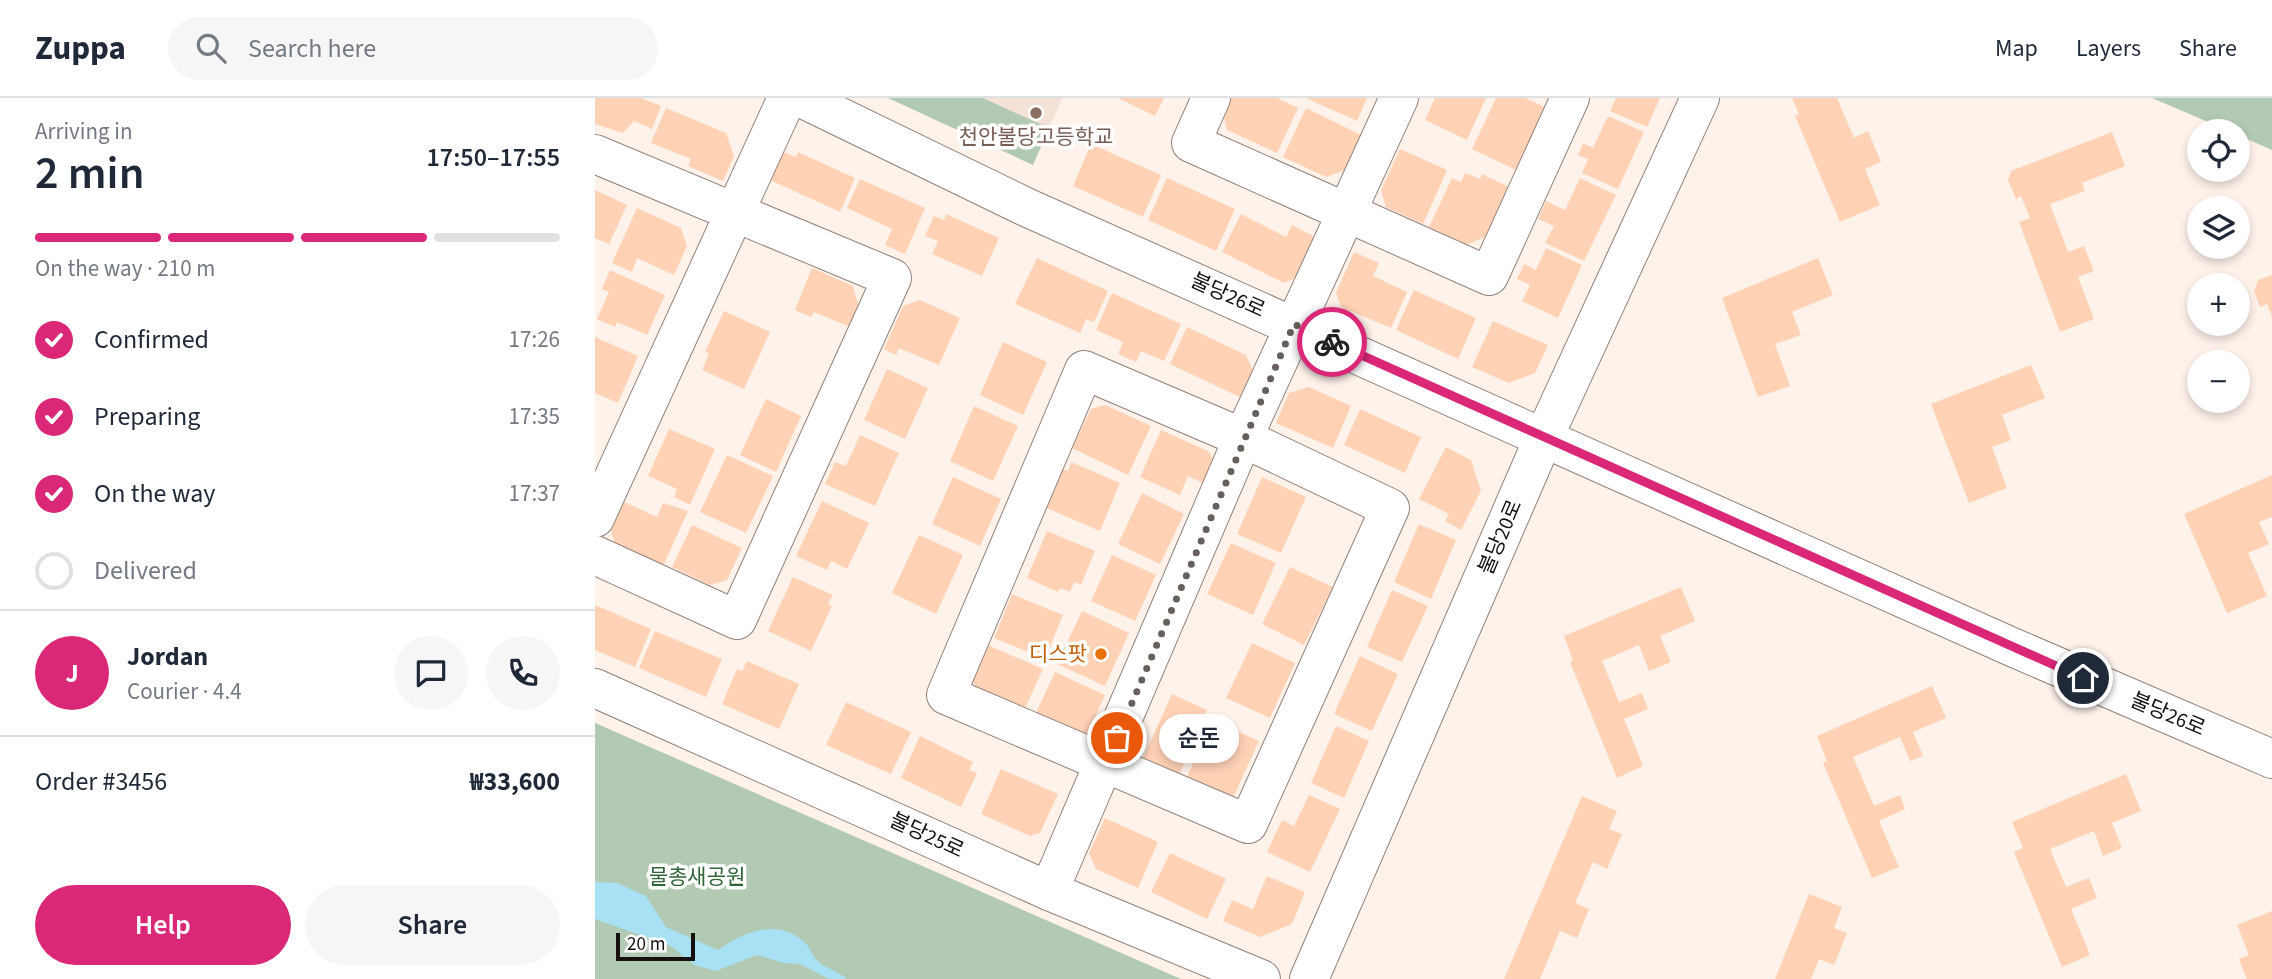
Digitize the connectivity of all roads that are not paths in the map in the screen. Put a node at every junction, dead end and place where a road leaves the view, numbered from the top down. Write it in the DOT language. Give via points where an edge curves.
graph roads {
  1 [pos="787,98"];
  2 [pos="801,98"];
  3 [pos="1211,98"];
  4 [pos="1399,98"];
  5 [pos="1570,98"];
  6 [pos="1700,98"];
  7 [pos="595,154"];
  8 [pos="735,212"];
  9 [pos="1346,212"];
  10 [pos="1294,324"];
  11 [pos="1544,437"];
  12 [pos="1243,439"];
  13 [pos="595,518"];
  14 [pos="595,555"];
  15 [pos="595,688"];
  16 [pos="2272,759"];
  17 [pos="1106,764"];
  18 [pos="1049,891"];
  19 [pos="1261,979"];
  20 [pos="1309,979"];
  1 -- 8 [label="street"];
  2 -- 10 [label="street, 불당26로" via="1028,208"];
  3 -- 9 [label="street" via="1191,143"];
  4 -- 9 [label="street"];
  5 -- 9 [label="street" via="1489,276"];
  6 -- 11 [label="street, 불당20로"];
  7 -- 8 [label="street"];
  8 -- 13 [label="street"];
  8 -- 14 [label="street" via="893,278 737,620"];
  9 -- 10 [label="street"];
  10 -- 11 [label="street, 불당26로"];
  10 -- 12 [label="street"];
  11 -- 16 [label="street, 불당26로"];
  11 -- 20 [label="street, 불당20로"];
  12 -- 17 [label="street"];
  12 -- 17 [label="street" via="1390,508 1248,824"];
  12 -- 17 [label="street" via="1084,370 946,695"];
  15 -- 18 [label="street, 불당25로"];
  17 -- 18 [label="street"];
  18 -- 19 [label="street, 불당25로"];
}
